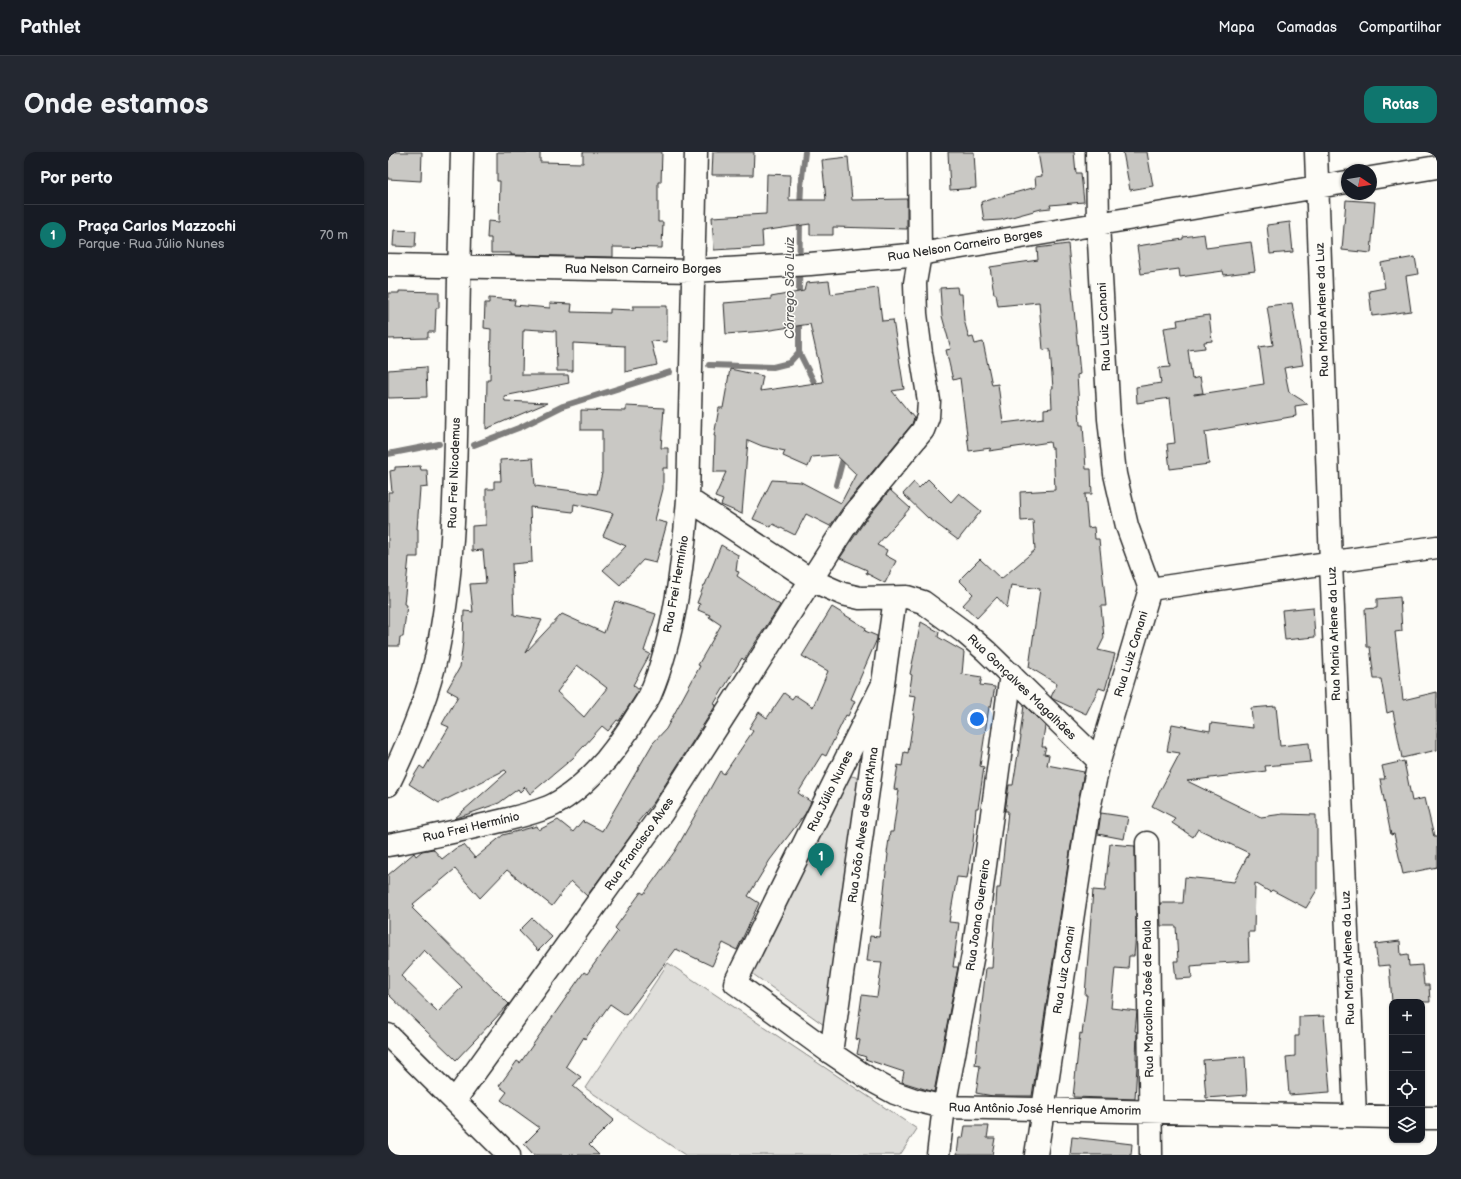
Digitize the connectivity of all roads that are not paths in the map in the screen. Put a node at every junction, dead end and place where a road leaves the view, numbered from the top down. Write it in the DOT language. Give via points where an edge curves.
graph roads {
  1 [pos="462,152"];
  2 [pos="696,152"];
  3 [pos="919,152"];
  4 [pos="1097,152"];
  5 [pos="1316,152"];
  6 [pos="1437,166"];
  7 [pos="1377,177"];
  8 [pos="1341,183"];
  9 [pos="1317,187"];
  10 [pos="1098,224"];
  11 [pos="920,254"];
  12 [pos="388,265"];
  13 [pos="459,266"];
  14 [pos="693,271"];
  15 [pos="688,499"];
  16 [pos="1437,547"];
  17 [pos="1331,563"];
  18 [pos="811,580"];
  19 [pos="1150,590"];
  20 [pos="895,598"];
  21 [pos="1011,674"];
  22 [pos="882,686"];
  23 [pos="1099,761"];
  24 [pos="388,785"];
  25 [pos="1147,843"];
  26 [pos="388,845"];
  27 [pos="735,983"];
  28 [pos="388,1035"];
  29 [pos="831,1053"];
  30 [pos="455,1100"];
  31 [pos="944,1107"];
  32 [pos="1043,1109"];
  33 [pos="1150,1112"];
  34 [pos="1355,1116"];
  35 [pos="1389,1117"];
  36 [pos="1425,1118"];
  37 [pos="1437,1118"];
  38 [pos="509,1155"];
  39 [pos="938,1155"];
  40 [pos="1036,1155"];
  41 [pos="1151,1155"];
  1 -- 13 [label="street, Rua Frei Nicodemus"];
  2 -- 14 [label="street, Rua Frei Hermínio"];
  3 -- 11 [label="street, Rua Francisco Alves"];
  4 -- 10 [label="street, Rua Luiz Canani"];
  5 -- 9 [label="street, Rua Maria Arlene da Luz"];
  6 -- 7 [label="street"];
  8 -- 9 [label="street, Rua Nelson Carneiro Borges"];
  9 -- 10 [label="street, Rua Nelson Carneiro Borges"];
  9 -- 17 [label="street, Rua Maria Arlene da Luz"];
  10 -- 11 [label="street, Rua Nelson Carneiro Borges"];
  10 -- 19 [label="street, Rua Luiz Canani" via="1109,419 1115,474 1127,526"];
  11 -- 14 [label="street, Rua Nelson Carneiro Borges"];
  11 -- 18 [label="street, Rua Francisco Alves" via="915,283 916,314 929,401 928,417 923,430 854,514"];
  12 -- 13 [label="street, Rua Nelson Carneiro Borges"];
  13 -- 14 [label="street, Rua Nelson Carneiro Borges"];
  13 -- 24 [label="street, Rua Frei Nicodemus" via="455,472 445,613 436,659 422,708"];
  14 -- 15 [label="street, Rua Frei Hermínio"];
  15 -- 18 [label="street, Rua Gonçalves Magalhães"];
  15 -- 26 [label="street, Rua Frei Hermínio" via="678,587 662,660 650,696 622,742 579,788 553,804 473,828"];
  16 -- 17 [label="street"];
  17 -- 19 [label="street"];
  17 -- 34 [label="street, Rua Maria Arlene da Luz"];
  18 -- 20 [label="street, Rua Gonçalves Magalhães" via="843,594 860,598"];
  18 -- 30 [label="street, Rua Francisco Alves" via="640,845"];
  19 -- 23 [label="street, Rua Luiz Canani"];
  20 -- 21 [label="street, Rua Gonçalves Magalhães" via="907,597 923,602 964,632"];
  20 -- 22 [label="street, Rua João Alves de Sant'Anna"];
  21 -- 23 [label="street, Rua Gonçalves Magalhães"];
  21 -- 31 [label="street, Rua Joana Guerreiro" via="973,954"];
  22 -- 27 [label="street, Rua Júlio Nunes"];
  22 -- 29 [label="street, Rua João Alves de Sant'Anna"];
  23 -- 32 [label="street, Rua Luiz Canani" via="1080,864"];
  25 -- 33 [label="street, Rua Marcolino José de Paula"];
  27 -- 29 [label="street, Rua Antônio José Henrique Amorim"];
  28 -- 30 [label="street"];
  29 -- 31 [label="street, Rua Antônio José Henrique Amorim" via="895,1093"];
  30 -- 38 [label="street"];
  31 -- 32 [label="street, Rua Antônio José Henrique Amorim"];
  31 -- 39 [label="street, Rua Joana Guerreiro"];
  32 -- 33 [label="street, Rua Antônio José Henrique Amorim"];
  32 -- 40 [label="street, Rua Luiz Canani"];
  33 -- 34 [label="street, Rua Antônio José Henrique Amorim"];
  33 -- 41 [label="street, Rua Marcolino José de Paula"];
  34 -- 35 [label="street, Rua Antônio José Henrique Amorim"];
  36 -- 37 [label="street"];
}
